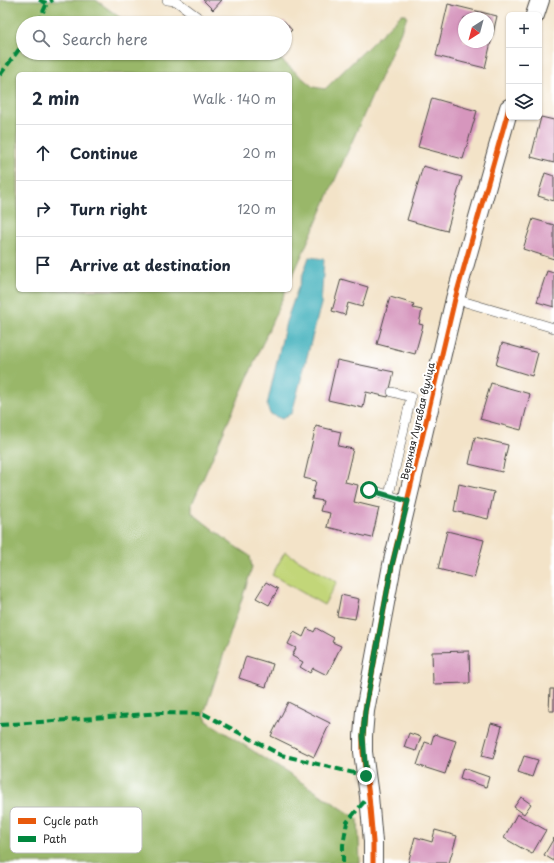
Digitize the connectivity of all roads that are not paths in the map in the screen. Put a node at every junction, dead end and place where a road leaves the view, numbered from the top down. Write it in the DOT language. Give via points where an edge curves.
graph roads {
  1 [pos="167,0"];
  2 [pos="540,0"];
  3 [pos="536,12"];
  4 [pos="196,16"];
  5 [pos="506,118"];
  6 [pos="454,299"];
  7 [pos="554,328"];
  8 [pos="392,392"];
  9 [pos="369,490"];
  10 [pos="389,495"];
  11 [pos="408,501"];
  12 [pos="374,863"];
  1 -- 4 [label="lane" via="176,1"];
  2 -- 3 [label="street"];
  5 -- 6 [label="street, Верхняя Лугавая вуліца"];
  6 -- 7 [label="lane"];
  6 -- 11 [label="street, Верхняя Лугавая вуліца"];
  8 -- 10 [label="lane" via="411,397"];
  9 -- 10 [label="lane"];
  10 -- 11 [label="lane"];
  11 -- 12 [label="street, Верхняя Лугавая вуліца" via="392,565 365,711 363,752"];
}
